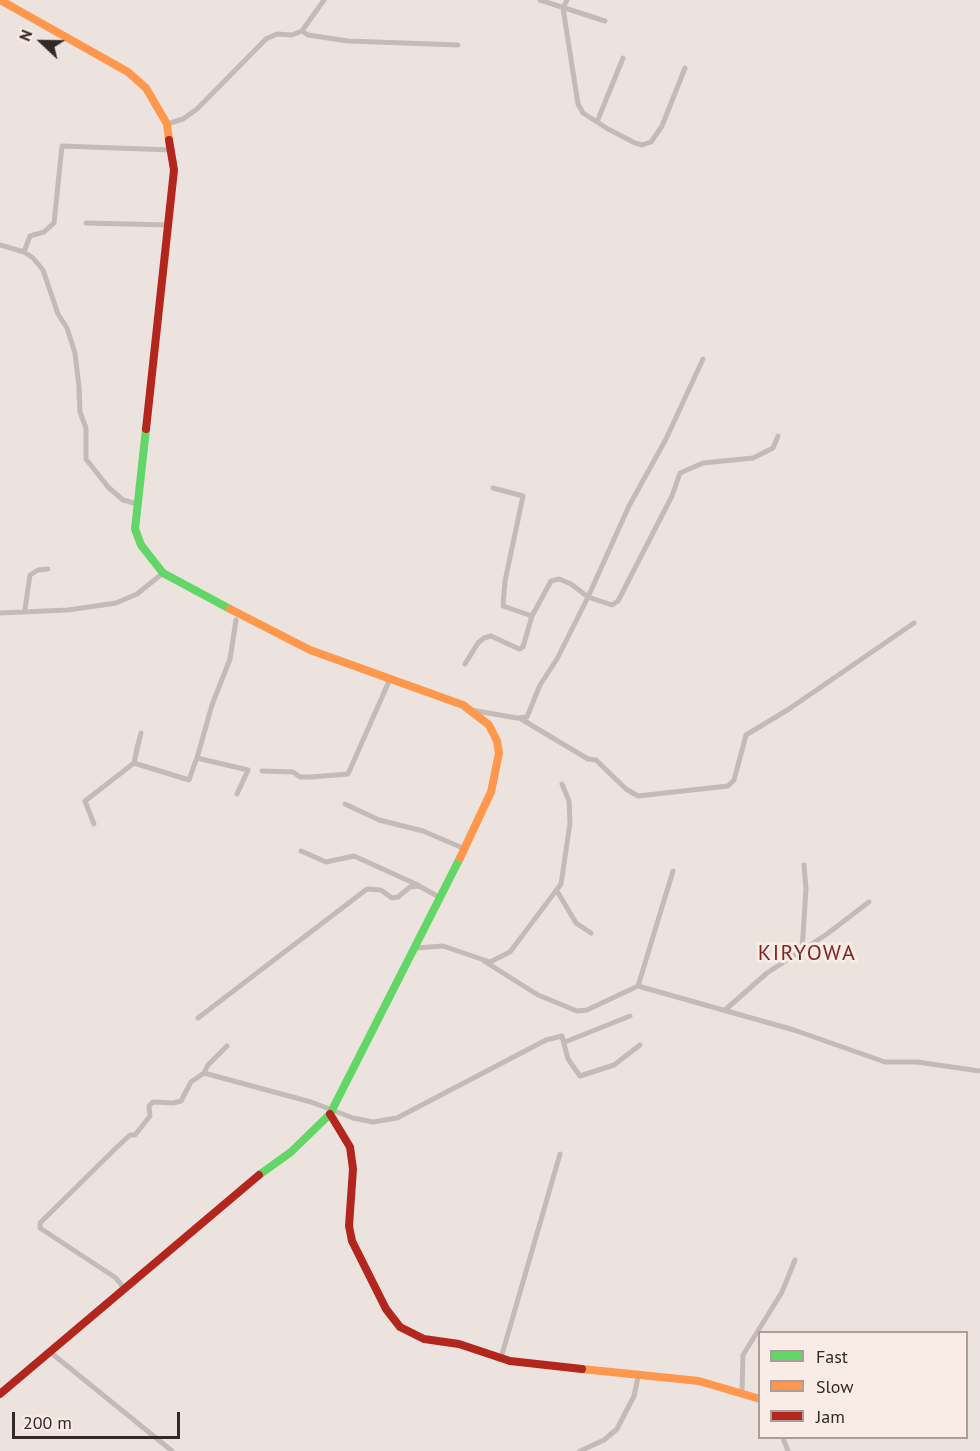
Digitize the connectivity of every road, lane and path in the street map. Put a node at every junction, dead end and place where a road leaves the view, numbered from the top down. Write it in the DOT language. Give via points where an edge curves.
graph roads {
  1 [pos="0,0"];
  2 [pos="324,0"];
  3 [pos="540,0"];
  4 [pos="567,0"];
  5 [pos="563,8"];
  6 [pos="605,21"];
  7 [pos="302,31"];
  8 [pos="458,45"];
  9 [pos="623,58"];
  10 [pos="685,68"];
  11 [pos="597,122"];
  12 [pos="167,124"];
  13 [pos="172,150"];
  14 [pos="86,223"];
  15 [pos="170,225"];
  16 [pos="0,245"];
  17 [pos="24,252"];
  18 [pos="703,359"];
  19 [pos="778,436"];
  20 [pos="493,488"];
  21 [pos="134,502"];
  22 [pos="48,569"];
  23 [pos="164,573"];
  24 [pos="588,597"];
  25 [pos="25,609"];
  26 [pos="0,613"];
  27 [pos="531,616"];
  28 [pos="236,620"];
  29 [pos="914,622"];
  30 [pos="465,664"];
  31 [pos="390,679"];
  32 [pos="470,709"];
  33 [pos="521,719"];
  34 [pos="196,760"];
  35 [pos="262,771"];
  36 [pos="562,784"];
  37 [pos="237,794"];
  38 [pos="345,804"];
  39 [pos="93,824"];
  40 [pos="465,849"];
  41 [pos="301,851"];
  42 [pos="804,865"];
  43 [pos="673,871"];
  44 [pos="419,886"];
  45 [pos="557,891"];
  46 [pos="439,897"];
  47 [pos="869,902"];
  48 [pos="591,933"];
  49 [pos="413,948"];
  50 [pos="802,950"];
  51 [pos="484,961"];
  52 [pos="638,986"];
  53 [pos="725,1010"];
  54 [pos="630,1016"];
  55 [pos="198,1018"];
  56 [pos="565,1042"];
  57 [pos="640,1045"];
  58 [pos="227,1046"];
  59 [pos="980,1071"];
  60 [pos="204,1073"];
  61 [pos="331,1112"];
  62 [pos="560,1154"];
  63 [pos="795,1260"];
  64 [pos="123,1287"];
  65 [pos="50,1352"];
  66 [pos="501,1358"];
  67 [pos="639,1372"];
  68 [pos="742,1392"];
  69 [pos="0,1394"];
  70 [pos="758,1400"];
  71 [pos="172,1451"];
  72 [pos="580,1451"];
  1 -- 12 [label="street" via="128,72 146,88"];
  2 -- 7 [label="street"];
  3 -- 5 [label="street"];
  4 -- 5 [label="street"];
  5 -- 6 [label="street"];
  5 -- 11 [label="street" via="578,104 583,113"];
  7 -- 8 [label="street" via="348,41"];
  7 -- 12 [label="street" via="266,39 197,109 183,120"];
  9 -- 11 [label="street"];
  10 -- 11 [label="street" via="662,126 651,142 635,143"];
  12 -- 13 [label="street"];
  13 -- 15 [label="street"];
  13 -- 17 [label="street" via="62,146 54,223 44,232 30,236"];
  14 -- 15 [label="street"];
  15 -- 23 [label="street" via="135,529 141,546"];
  16 -- 17 [label="street"];
  17 -- 21 [label="street" via="43,270 75,353 86,428 86,459 115,494"];
  18 -- 24 [label="street"];
  19 -- 24 [label="street" via="772,448 753,458 702,463 680,472 672,496 618,601 612,605"];
  20 -- 27 [label="street" via="523,496 503,606"];
  22 -- 25 [label="street" via="30,575"];
  23 -- 26 [label="street" via="137,594 116,603"];
  23 -- 31 [label="street" via="281,637"];
  24 -- 27 [label="street" via="571,584 554,580"];
  24 -- 33 [label="street" via="540,685 530,714"];
  27 -- 30 [label="street" via="523,647 519,649 491,636 484,638"];
  28 -- 37 [label="street" via="230,659 197,758 248,770"];
  29 -- 33 [label="street" via="746,735 734,780 728,786 661,796 633,795 596,760"];
  31 -- 32 [label="street"];
  31 -- 35 [label="street" via="348,774 300,777 293,772"];
  32 -- 33 [label="street"];
  32 -- 40 [label="street" via="489,725 499,753 491,792"];
  34 -- 39 [label="street" via="189,780 134,763 85,801"];
  36 -- 45 [label="street" via="569,801 570,823 565,866"];
  38 -- 40 [label="street" via="379,820 423,831"];
  40 -- 46 [label="street"];
  41 -- 44 [label="street" via="326,862 354,856"];
  42 -- 50 [label="street"];
  43 -- 52 [label="street"];
  44 -- 46 [label="street"];
  44 -- 55 [label="street" via="392,898 381,890 367,889"];
  45 -- 48 [label="street" via="576,924"];
  45 -- 51 [label="street" via="508,955"];
  46 -- 49 [label="street"];
  47 -- 50 [label="street"];
  49 -- 51 [label="street" via="443,946"];
  49 -- 61 [label="street"];
  50 -- 53 [label="street"];
  51 -- 52 [label="street" via="538,995 577,1011"];
  52 -- 53 [label="street"];
  53 -- 59 [label="street" via="885,1062 917,1062"];
  54 -- 56 [label="street"];
  56 -- 57 [label="street" via="568,1059 580,1077 614,1065"];
  56 -- 61 [label="street" via="562,1036 546,1040 397,1118 373,1122"];
  58 -- 60 [label="street"];
  60 -- 61 [label="street"];
  60 -- 64 [label="street" via="191,1082 181,1101 153,1102 149,1106 150,1116 135,1135 130,1135 40,1223 40,1228 116,1278"];
  61 -- 64 [label="street" via="291,1152 236,1192"];
  61 -- 66 [label="street" via="350,1147 352,1241 386,1309 400,1328 410,1334"];
  62 -- 66 [label="street"];
  63 -- 68 [label="street" via="782,1292 747,1345 741,1368"];
  64 -- 65 [label="street"];
  65 -- 69 [label="street"];
  65 -- 71 [label="street"];
  66 -- 67 [label="street" via="535,1365"];
  67 -- 68 [label="street"];
  67 -- 72 [label="street" via="634,1396 617,1429"];
  68 -- 70 [label="street"];
}
